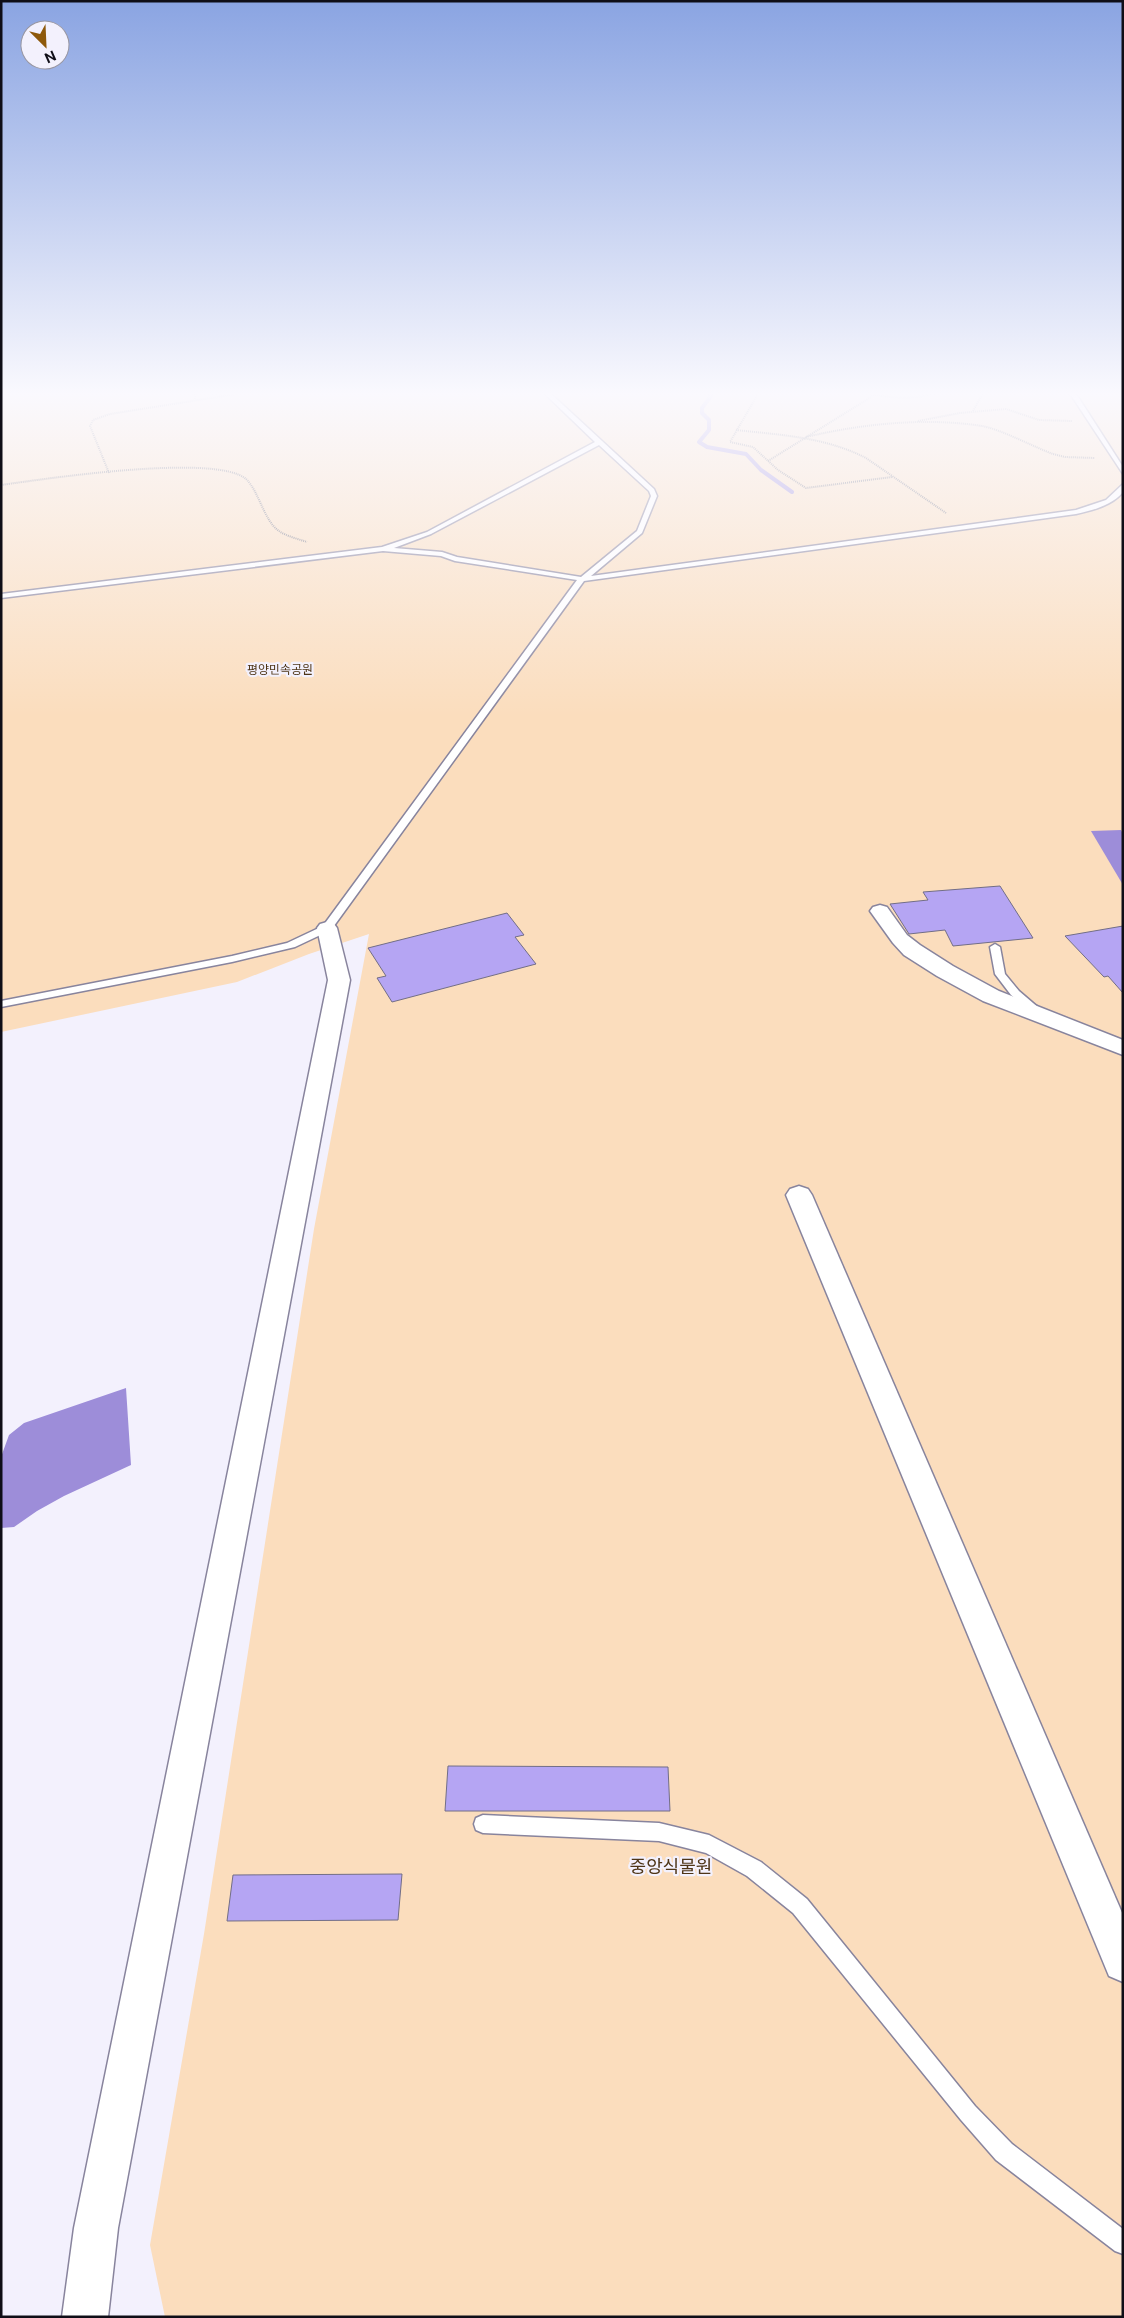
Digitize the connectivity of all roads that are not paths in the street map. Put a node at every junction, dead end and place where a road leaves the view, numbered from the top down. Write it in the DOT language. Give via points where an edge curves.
graph roads {
  1 [pos="492,500"];
  2 [pos="652,500"];
  3 [pos="1110,500"];
  4 [pos="429,533"];
  5 [pos="383,548"];
  6 [pos="442,554"];
  7 [pos="582,579"];
  8 [pos="1,596"];
  9 [pos="880,911"];
  10 [pos="327,928"];
  11 [pos="995,947"];
  12 [pos="1,1004"];
  13 [pos="1038,1013"];
  14 [pos="1123,1048"];
  15 [pos="799,1195"];
  16 [pos="483,1824"];
  17 [pos="1123,1962"];
  18 [pos="1123,2243"];
  19 [pos="84,2317"];
  1 -- 4 [label="lane"];
  2 -- 7 [label="lane" via="640,532"];
  3 -- 7 [label="lane" via="1095,507 1058,515"];
  4 -- 5 [label="lane"];
  4 -- 6 [label="lane" via="429,542"];
  5 -- 6 [label="lane"];
  5 -- 8 [label="lane"];
  6 -- 7 [label="lane" via="455,559"];
  7 -- 10 [label="lane"];
  9 -- 13 [label="street" via="900,939 945,972 992,996"];
  10 -- 12 [label="lane" via="291,945 232,959"];
  10 -- 19 [label="street" via="339,980 96,2228"];
  11 -- 13 [label="lane" via="1000,974 1015,993"];
  13 -- 14 [label="street"];
  15 -- 17 [label="street"];
  16 -- 18 [label="lane" via="659,1832 709,1844 754,1869 800,1906 968,2113 1004,2152"];
}
